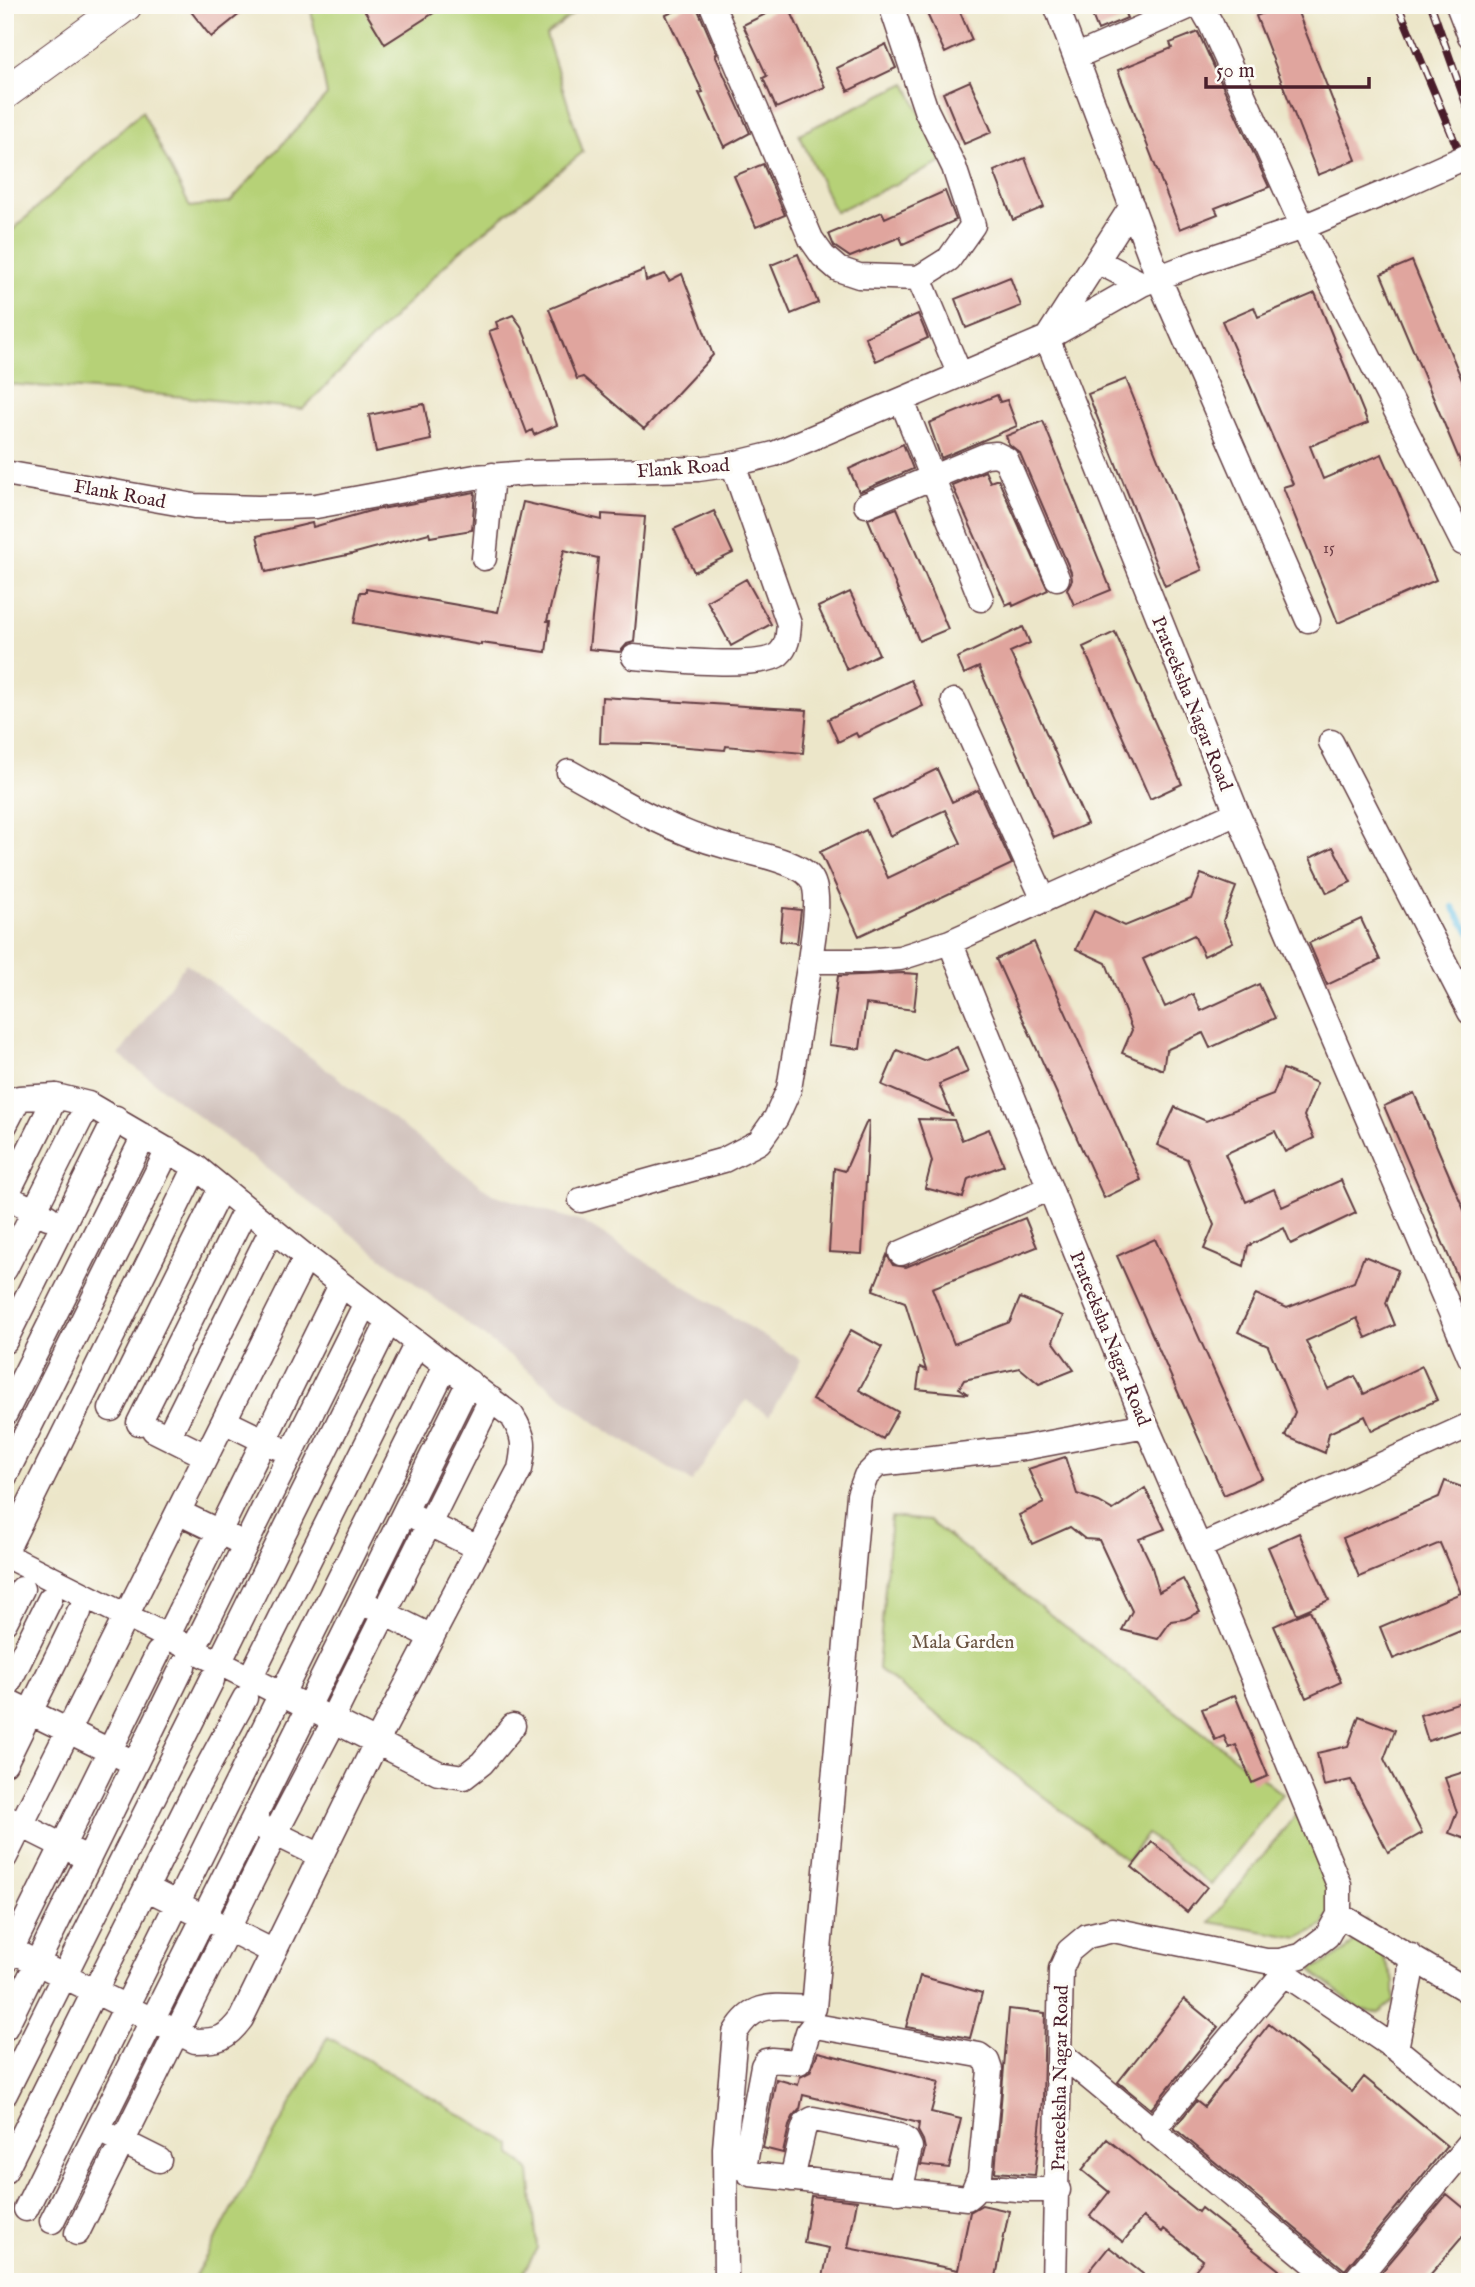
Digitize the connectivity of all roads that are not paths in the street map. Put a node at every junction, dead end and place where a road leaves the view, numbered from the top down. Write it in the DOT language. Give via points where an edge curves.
graph roads {
  1 [pos="126,5"];
  2 [pos="712,5"];
  3 [pos="891,5"];
  4 [pos="1056,5"];
  5 [pos="1193,5"];
  6 [pos="1200,5"];
  7 [pos="1458,5"];
  8 [pos="1467,5"];
  9 [pos="1470,12"];
  10 [pos="1470,36"];
  11 [pos="1077,55"];
  12 [pos="6,90"];
  13 [pos="1470,155"];
  14 [pos="1132,206"];
  15 [pos="1303,227"];
  16 [pos="1097,261"];
  17 [pos="919,278"];
  18 [pos="1151,281"];
  19 [pos="1047,338"];
  20 [pos="960,375"];
  21 [pos="902,401"];
  22 [pos="733,464"];
  23 [pos="5,473"];
  24 [pos="492,475"];
  25 [pos="931,477"];
  26 [pos="866,505"];
  27 [pos="1463,543"];
  28 [pos="484,558"];
  29 [pos="1057,579"];
  30 [pos="981,599"];
  31 [pos="1308,620"];
  32 [pos="634,657"];
  33 [pos="954,701"];
  34 [pos="1331,741"];
  35 [pos="569,772"];
  36 [pos="1237,813"];
  37 [pos="1044,900"];
  38 [pos="950,942"];
  39 [pos="810,961"];
  40 [pos="1470,1012"];
  41 [pos="56,1096"];
  42 [pos="12,1100"];
  43 [pos="88,1104"];
  44 [pos="116,1118"];
  45 [pos="5,1125"];
  46 [pos="144,1136"];
  47 [pos="168,1150"];
  48 [pos="196,1167"];
  49 [pos="221,1188"];
  50 [pos="1050,1188"];
  51 [pos="6,1197"];
  52 [pos="581,1200"];
  53 [pos="246,1208"];
  54 [pos="34,1210"];
  55 [pos="63,1225"];
  56 [pos="272,1229"];
  57 [pos="92,1239"];
  58 [pos="117,1252"];
  59 [pos="901,1253"];
  60 [pos="306,1257"];
  61 [pos="5,1269"];
  62 [pos="341,1284"];
  63 [pos="130,1299"];
  64 [pos="366,1303"];
  65 [pos="159,1313"];
  66 [pos="11,1314"];
  67 [pos="389,1321"];
  68 [pos="187,1327"];
  69 [pos="46,1332"];
  70 [pos="5,1341"];
  71 [pos="216,1341"];
  72 [pos="417,1342"];
  73 [pos="71,1345"];
  74 [pos="1470,1357"];
  75 [pos="100,1359"];
  76 [pos="255,1360"];
  77 [pos="446,1365"];
  78 [pos="469,1382"];
  79 [pos="82,1395"];
  80 [pos="491,1399"];
  81 [pos="111,1409"];
  82 [pos="5,1414"];
  83 [pos="224,1421"];
  84 [pos="139,1423"];
  85 [pos="1146,1425"];
  86 [pos="1470,1425"];
  87 [pos="15,1432"];
  88 [pos="168,1437"];
  89 [pos="264,1441"];
  90 [pos="54,1451"];
  91 [pos="290,1454"];
  92 [pos="206,1457"];
  93 [pos="317,1467"];
  94 [pos="5,1476"];
  95 [pos="347,1483"];
  96 [pos="379,1499"];
  97 [pos="178,1512"];
  98 [pos="405,1512"];
  99 [pos="429,1524"];
  100 [pos="219,1532"];
  101 [pos="246,1545"];
  102 [pos="1199,1547"];
  103 [pos="478,1548"];
  104 [pos="5,1554"];
  105 [pos="272,1558"];
  106 [pos="302,1573"];
  107 [pos="22,1589"];
  108 [pos="334,1589"];
  109 [pos="50,1599"];
  110 [pos="360,1602"];
  111 [pos="79,1612"];
  112 [pos="385,1613"];
  113 [pos="126,1616"];
  114 [pos="5,1622"];
  115 [pos="432,1637"];
  116 [pos="163,1645"];
  117 [pos="188,1658"];
  118 [pos="216,1672"];
  119 [pos="248,1688"];
  120 [pos="5,1690"];
  121 [pos="5,1700"];
  122 [pos="279,1700"];
  123 [pos="31,1712"];
  124 [pos="305,1713"];
  125 [pos="330,1726"];
  126 [pos="513,1726"];
  127 [pos="69,1731"];
  128 [pos="377,1741"];
  129 [pos="110,1751"];
  130 [pos="5,1763"];
  131 [pos="136,1764"];
  132 [pos="163,1777"];
  133 [pos="193,1794"];
  134 [pos="225,1809"];
  135 [pos="13,1821"];
  136 [pos="251,1822"];
  137 [pos="275,1833"];
  138 [pos="62,1846"];
  139 [pos="321,1856"];
  140 [pos="5,1857"];
  141 [pos="89,1859"];
  142 [pos="116,1872"];
  143 [pos="146,1888"];
  144 [pos="178,1904"];
  145 [pos="1339,1915"];
  146 [pos="204,1917"];
  147 [pos="228,1929"];
  148 [pos="274,1952"];
  149 [pos="7,1953"];
  150 [pos="1411,1956"];
  151 [pos="37,1963"];
  152 [pos="1282,1967"];
  153 [pos="64,1977"];
  154 [pos="94,1992"];
  155 [pos="1470,1992"];
  156 [pos="126,2008"];
  157 [pos="152,2021"];
  158 [pos="5,2028"];
  159 [pos="176,2032"];
  160 [pos="1396,2049"];
  161 [pos="1060,2053"];
  162 [pos="7,2088"];
  163 [pos="40,2101"];
  164 [pos="1470,2109"];
  165 [pos="72,2117"];
  166 [pos="98,2130"];
  167 [pos="1152,2131"];
  168 [pos="122,2142"];
  169 [pos="1470,2143"];
  170 [pos="159,2160"];
  171 [pos="5,2171"];
  172 [pos="792,2179"];
  173 [pos="977,2186"];
  174 [pos="1058,2190"];
  175 [pos="900,2192"];
  176 [pos="26,2209"];
  177 [pos="52,2221"];
  178 [pos="77,2233"];
  179 [pos="726,2282"];
  180 [pos="1054,2282"];
  181 [pos="1336,2282"];
  182 [pos="1354,2282"];
  1 -- 12 [label="main road"];
  2 -- 17 [label="street" via="811,239 823,256 838,269 859,276"];
  3 -- 17 [label="street" via="926,110 954,167 973,225 949,259"];
  4 -- 11 [label="street"];
  5 -- 11 [label="street"];
  6 -- 15 [label="street"];
  7 -- 10 [label="street"];
  8 -- 9 [label="street"];
  11 -- 14 [label="street"];
  13 -- 15 [label="street, Flank Road, bridge"];
  14 -- 16 [label="street"];
  14 -- 18 [label="street"];
  15 -- 18 [label="street, Flank Road"];
  15 -- 27 [label="street"];
  16 -- 18 [label="street"];
  16 -- 19 [label="street"];
  17 -- 20 [label="street"];
  18 -- 19 [label="street, Flank Road"];
  18 -- 31 [label="street"];
  19 -- 20 [label="street, Flank Road"];
  19 -- 36 [label="street, Prateeksha Nagar Road"];
  20 -- 21 [label="street, Flank Road"];
  21 -- 22 [label="street, Flank Road" via="774,454"];
  21 -- 25 [label="street"];
  22 -- 24 [label="street, Flank Road"];
  22 -- 32 [label="street" via="789,624 787,643 778,655 763,661"];
  23 -- 24 [label="street, Flank Road" via="194,506 258,508 316,506"];
  24 -- 28 [label="street"];
  25 -- 26 [label="street"];
  25 -- 29 [label="street" via="986,455 1006,460"];
  25 -- 30 [label="street"];
  33 -- 37 [label="street"];
  34 -- 40 [label="street"];
  35 -- 39 [label="street" via="652,818 804,871 812,878 816,896"];
  36 -- 37 [label="street, Prateeksha Nagar Road"];
  36 -- 74 [label="street"];
  37 -- 38 [label="street, Prateeksha Nagar Road"];
  38 -- 39 [label="street" via="900,958"];
  38 -- 50 [label="street, Prateeksha Nagar Road"];
  39 -- 52 [label="street" via="789,1089 759,1142 724,1160"];
  41 -- 42 [label="street"];
  41 -- 43 [label="street"];
  41 -- 51 [label="street"];
  42 -- 45 [label="street"];
  43 -- 44 [label="street"];
  43 -- 54 [label="street"];
  44 -- 46 [label="street"];
  44 -- 55 [label="street"];
  46 -- 47 [label="street"];
  46 -- 57 [label="street"];
  47 -- 48 [label="street"];
  47 -- 58 [label="street"];
  48 -- 49 [label="street"];
  48 -- 63 [label="street"];
  49 -- 53 [label="street"];
  49 -- 65 [label="street"];
  50 -- 59 [label="street"];
  50 -- 85 [label="street, Prateeksha Nagar Road"];
  51 -- 54 [label="street"];
  53 -- 56 [label="street"];
  53 -- 68 [label="street"];
  54 -- 55 [label="street"];
  54 -- 61 [label="street"];
  55 -- 57 [label="street"];
  55 -- 66 [label="street"];
  56 -- 60 [label="street"];
  56 -- 71 [label="street"];
  57 -- 58 [label="street"];
  57 -- 69 [label="street"];
  58 -- 73 [label="street"];
  60 -- 62 [label="street"];
  60 -- 76 [label="street"];
  62 -- 64 [label="street"];
  62 -- 89 [label="street"];
  63 -- 65 [label="street"];
  63 -- 75 [label="street"];
  64 -- 67 [label="street"];
  64 -- 91 [label="street"];
  65 -- 68 [label="street"];
  65 -- 81 [label="street"];
  66 -- 69 [label="street"];
  66 -- 70 [label="street"];
  67 -- 72 [label="street"];
  67 -- 93 [label="street"];
  68 -- 71 [label="street"];
  68 -- 84 [label="street"];
  69 -- 73 [label="street"];
  69 -- 82 [label="street"];
  71 -- 76 [label="street"];
  71 -- 88 [label="street"];
  72 -- 77 [label="street"];
  72 -- 95 [label="street"];
  73 -- 75 [label="street"];
  73 -- 87 [label="street"];
  75 -- 79 [label="street"];
  76 -- 83 [label="street"];
  77 -- 78 [label="street"];
  77 -- 96 [label="street"];
  78 -- 80 [label="street"];
  78 -- 98 [label="street"];
  79 -- 81 [label="street"];
  79 -- 90 [label="street"];
  80 -- 99 [label="street"];
  80 -- 103 [label="street" via="512,1416 522,1433 524,1451 520,1469"];
  81 -- 84 [label="street"];
  83 -- 89 [label="street"];
  83 -- 92 [label="street"];
  84 -- 88 [label="street"];
  85 -- 102 [label="street, Prateeksha Nagar Road"];
  85 -- 179 [label="street" via="1023,1448 878,1464 866,1476 859,1495 814,2008 759,2007 743,2019 735,2033 725,2148"];
  86 -- 102 [label="street"];
  87 -- 90 [label="street"];
  87 -- 94 [label="street"];
  88 -- 92 [label="street"];
  89 -- 91 [label="street"];
  89 -- 100 [label="street"];
  90 -- 104 [label="street"];
  91 -- 93 [label="street"];
  91 -- 101 [label="street"];
  92 -- 97 [label="street"];
  93 -- 95 [label="street"];
  93 -- 105 [label="street"];
  95 -- 96 [label="street"];
  95 -- 106 [label="street"];
  96 -- 98 [label="street"];
  96 -- 108 [label="street"];
  97 -- 100 [label="street"];
  97 -- 113 [label="street"];
  98 -- 99 [label="street"];
  98 -- 110 [label="street"];
  99 -- 103 [label="street"];
  99 -- 112 [label="street"];
  100 -- 101 [label="street"];
  100 -- 116 [label="street"];
  101 -- 105 [label="street"];
  101 -- 117 [label="street"];
  102 -- 145 [label="street, Prateeksha Nagar Road" via="1339,1885"];
  103 -- 115 [label="street"];
  104 -- 113 [label="street"];
  105 -- 106 [label="street"];
  105 -- 118 [label="street"];
  106 -- 108 [label="street"];
  106 -- 119 [label="street"];
  107 -- 114 [label="street"];
  108 -- 110 [label="street"];
  108 -- 122 [label="street"];
  109 -- 120 [label="street"];
  110 -- 112 [label="street"];
  110 -- 124 [label="street"];
  111 -- 123 [label="street"];
  112 -- 115 [label="street"];
  112 -- 125 [label="street"];
  113 -- 116 [label="street"];
  113 -- 127 [label="street"];
  115 -- 128 [label="street"];
  116 -- 117 [label="street"];
  116 -- 129 [label="street"];
  117 -- 118 [label="street"];
  117 -- 131 [label="street"];
  118 -- 119 [label="street"];
  118 -- 132 [label="street"];
  119 -- 122 [label="street"];
  119 -- 133 [label="street"];
  121 -- 123 [label="street"];
  122 -- 124 [label="street"];
  122 -- 134 [label="street"];
  123 -- 127 [label="street"];
  123 -- 130 [label="street"];
  124 -- 125 [label="street"];
  124 -- 136 [label="street"];
  125 -- 128 [label="street"];
  125 -- 137 [label="street"];
  126 -- 128 [label="street" via="464,1777 438,1773"];
  127 -- 129 [label="street"];
  127 -- 135 [label="street"];
  128 -- 139 [label="street"];
  129 -- 131 [label="street"];
  129 -- 138 [label="street"];
  131 -- 132 [label="street"];
  131 -- 141 [label="street"];
  132 -- 142 [label="street"];
  133 -- 134 [label="street"];
  133 -- 143 [label="street"];
  134 -- 136 [label="street"];
  134 -- 144 [label="street"];
  135 -- 138 [label="street"];
  135 -- 140 [label="street"];
  136 -- 137 [label="street"];
  136 -- 146 [label="street"];
  137 -- 139 [label="street"];
  137 -- 147 [label="street"];
  138 -- 141 [label="street"];
  138 -- 149 [label="street"];
  139 -- 148 [label="street"];
  141 -- 142 [label="street"];
  141 -- 151 [label="street"];
  142 -- 153 [label="street"];
  143 -- 144 [label="street"];
  143 -- 154 [label="street"];
  144 -- 146 [label="street"];
  144 -- 156 [label="street"];
  145 -- 150 [label="street"];
  145 -- 152 [label="street, Prateeksha Nagar Road" via="1327,1936"];
  146 -- 147 [label="street"];
  146 -- 157 [label="street"];
  147 -- 148 [label="street"];
  147 -- 159 [label="street"];
  148 -- 159 [label="street" via="242,2020 230,2033 215,2041 195,2041"];
  149 -- 151 [label="street"];
  150 -- 155 [label="street"];
  150 -- 160 [label="street"];
  151 -- 153 [label="street"];
  151 -- 158 [label="street"];
  152 -- 160 [label="street"];
  152 -- 161 [label="street, Prateeksha Nagar Road" via="1113,1930 1087,1936 1069,1951 1061,1969"];
  152 -- 167 [label="street"];
  153 -- 154 [label="street"];
  153 -- 162 [label="street"];
  154 -- 156 [label="street"];
  154 -- 163 [label="street"];
  156 -- 157 [label="street"];
  156 -- 165 [label="street"];
  157 -- 159 [label="street"];
  157 -- 166 [label="street"];
  159 -- 168 [label="street"];
  160 -- 164 [label="street"];
  161 -- 167 [label="street"];
  161 -- 174 [label="street, Prateeksha Nagar Road"];
  162 -- 163 [label="street"];
  163 -- 165 [label="street"];
  163 -- 171 [label="street"];
  165 -- 166 [label="street"];
  165 -- 176 [label="street"];
  166 -- 168 [label="street"];
  166 -- 177 [label="street"];
  167 -- 181 [label="street"];
  168 -- 170 [label="street"];
  168 -- 178 [label="street"];
  169 -- 182 [label="street"];
  172 -- 173 [label="street" via="750,2174 744,2168 763,2066 766,2060 799,2062 808,2032 821,2027 979,2055 987,2062 990,2070"];
  172 -- 175 [label="street"];
  172 -- 175 [label="street" via="803,2131 813,2119 906,2141 910,2147"];
  173 -- 174 [label="street"];
  173 -- 175 [label="street" via="967,2198"];
  174 -- 180 [label="street, Prateeksha Nagar Road"];
}
